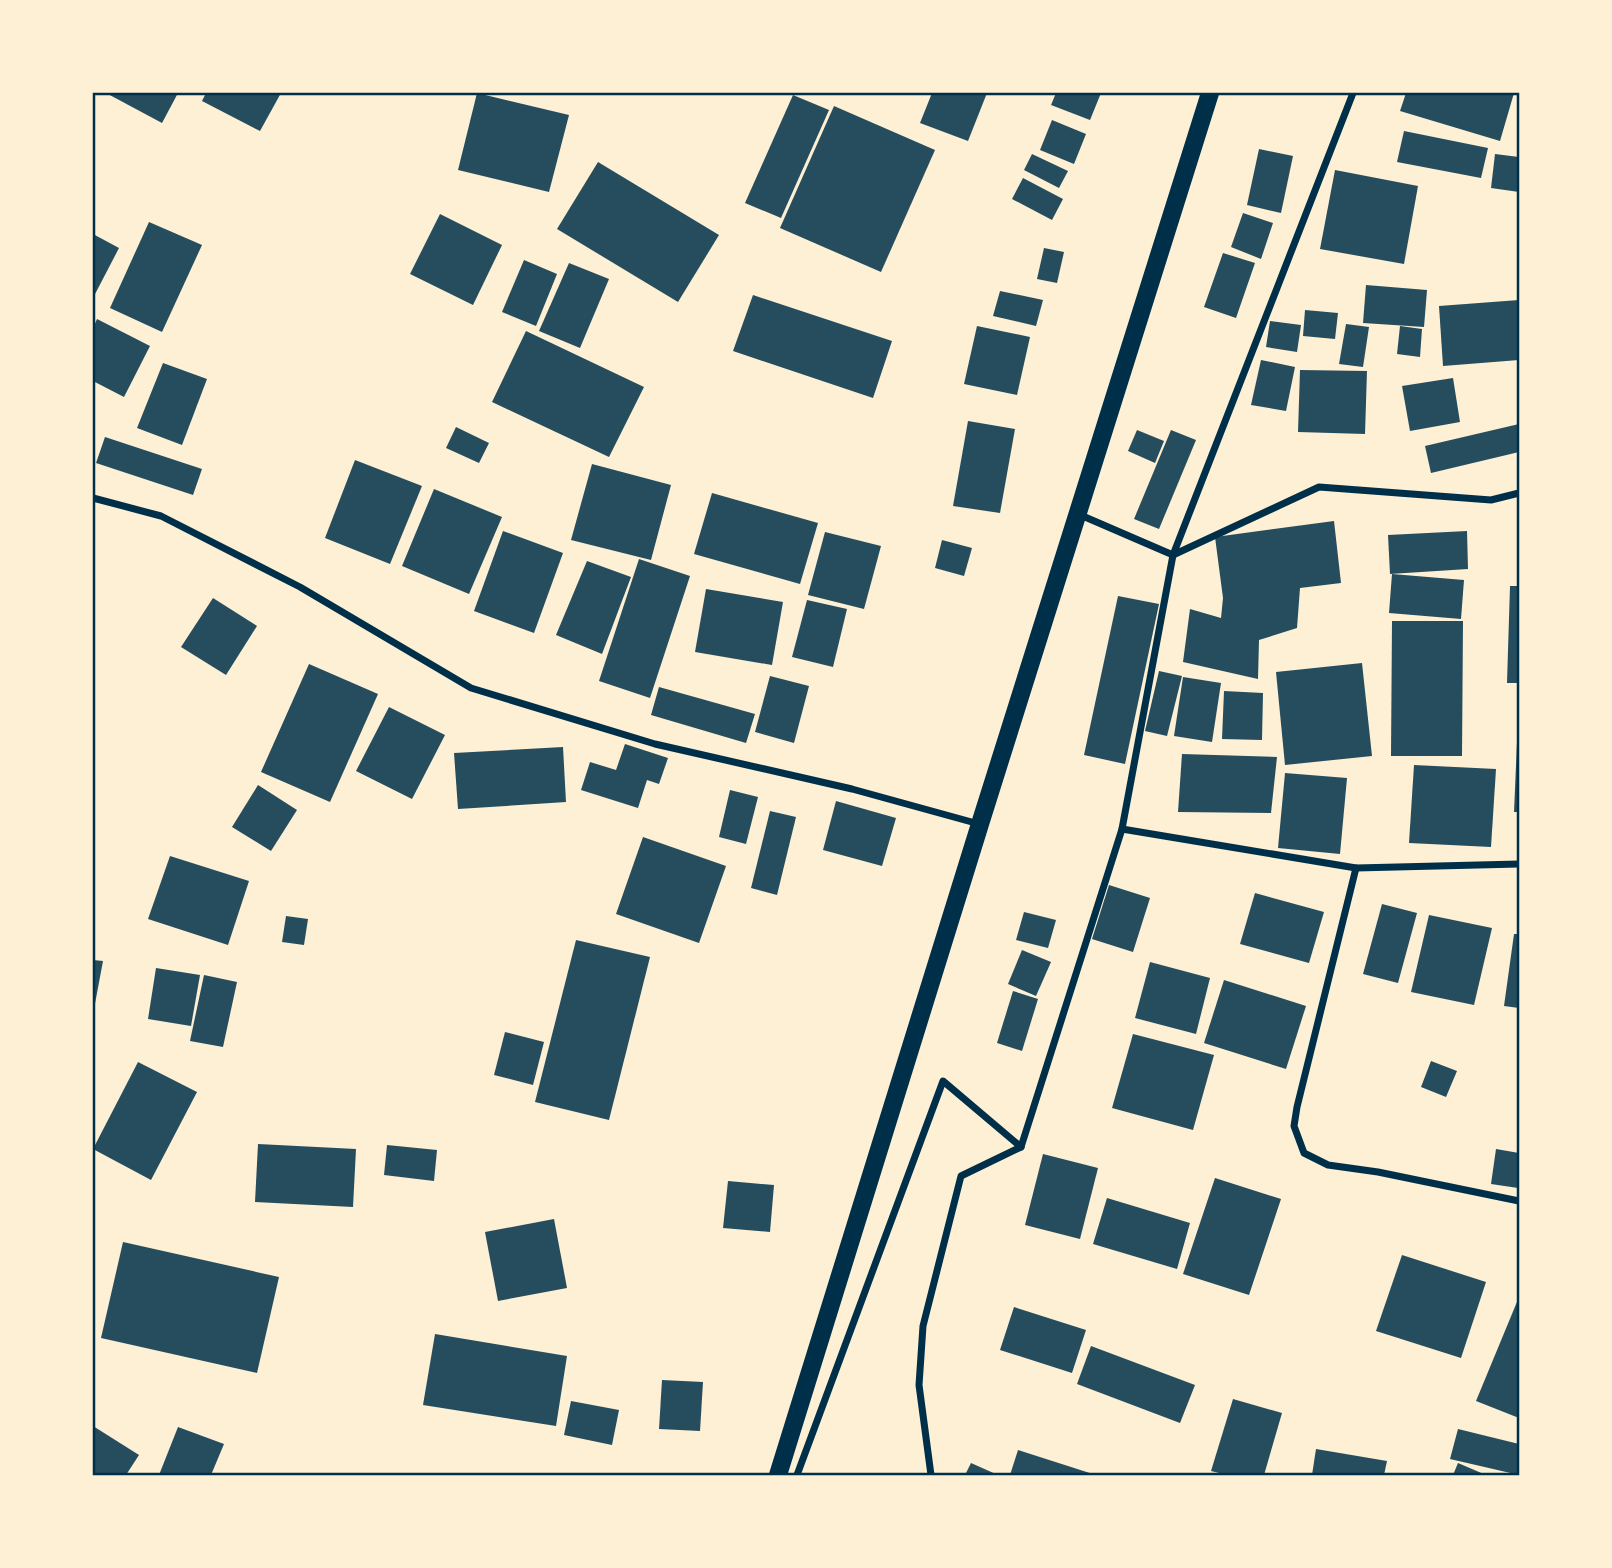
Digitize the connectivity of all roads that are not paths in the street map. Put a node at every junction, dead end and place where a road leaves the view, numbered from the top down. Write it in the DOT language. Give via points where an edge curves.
graph roads {
  1 [pos="1210,93"];
  2 [pos="1353,93"];
  3 [pos="1519,493"];
  4 [pos="93,498"];
  5 [pos="1078,514"];
  6 [pos="1173,555"];
  7 [pos="980,824"];
  8 [pos="1122,829"];
  9 [pos="1519,864"];
  10 [pos="1356,868"];
  11 [pos="1021,1147"];
  12 [pos="1519,1200"];
  13 [pos="778,1475"];
  14 [pos="797,1475"];
  15 [pos="931,1475"];
  1 -- 5 [label="main road"];
  2 -- 6 [label="street"];
  3 -- 6 [label="street" via="1491,500 1319,488"];
  4 -- 7 [label="street" via="173,522 300,587 471,688 655,744"];
  5 -- 6 [label="street"];
  5 -- 7 [label="main road"];
  6 -- 8 [label="street"];
  7 -- 13 [label="main road"];
  8 -- 10 [label="street"];
  8 -- 11 [label="street"];
  9 -- 10 [label="street"];
  10 -- 12 [label="street" via="1297,1107 1294,1126 1304,1153 1328,1165"];
  11 -- 14 [label="street" via="943,1081"];
  11 -- 15 [label="street" via="961,1176 923,1326 919,1385"];
}
